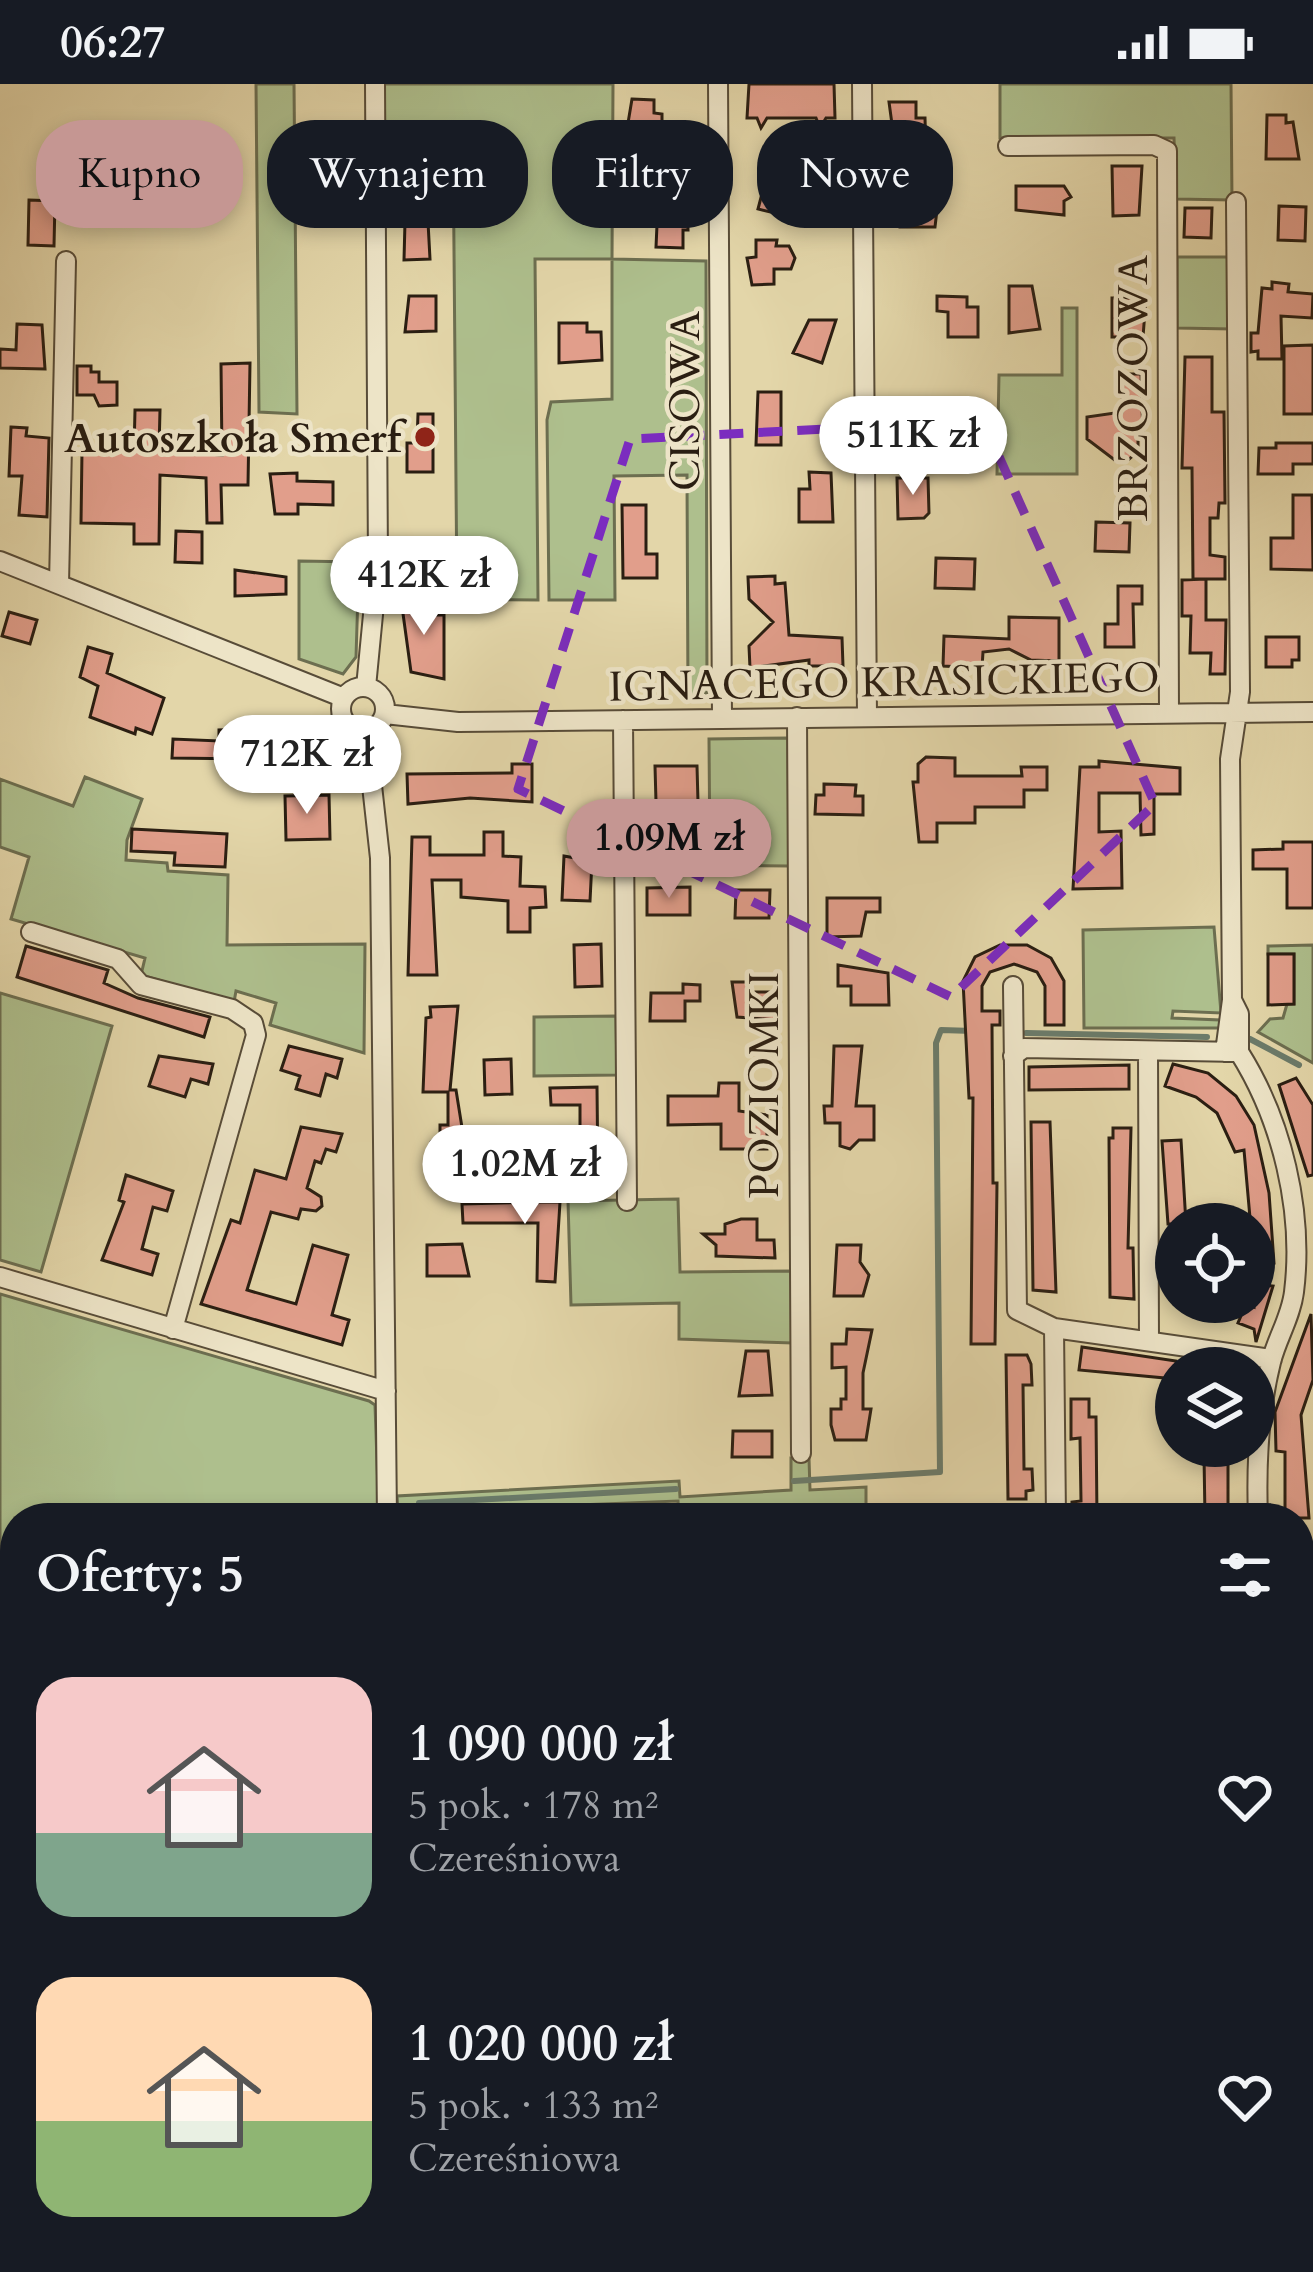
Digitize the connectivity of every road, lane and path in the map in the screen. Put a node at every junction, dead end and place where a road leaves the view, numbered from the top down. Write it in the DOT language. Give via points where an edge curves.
graph roads {
  1 [pos="375,84"];
  2 [pos="718,84"];
  3 [pos="862,84"];
  4 [pos="1008,146"];
  5 [pos="1236,202"];
  6 [pos="66,261"];
  7 [pos="0,561"];
  8 [pos="59,584"];
  9 [pos="366,687"];
  10 [pos="344,698"];
  11 [pos="1313,712"];
  12 [pos="1168,713"];
  13 [pos="1236,713"];
  14 [pos="385,714"];
  15 [pos="867,716"];
  16 [pos="797,717"];
  17 [pos="722,718"];
  18 [pos="623,720"];
  19 [pos="366,731"];
  20 [pos="31,932"];
  21 [pos="1013,986"];
  22 [pos="1148,1052"];
  23 [pos="1232,1052"];
  24 [pos="1013,1057"];
  25 [pos="627,1201"];
  26 [pos="0,1276"];
  27 [pos="1054,1328"];
  28 [pos="173,1329"];
  29 [pos="1149,1341"];
  30 [pos="1190,1347"];
  31 [pos="1275,1350"];
  32 [pos="386,1391"];
  33 [pos="801,1454"];
  34 [pos="1256,1467"];
  35 [pos="387,1503"];
  36 [pos="1056,1503"];
  37 [pos="1257,1503"];
  1 -- 9 [label="street" via="378,563"];
  2 -- 17 [label="street, CISOWA"];
  3 -- 15 [label="street"];
  4 -- 12 [label="street, BRZOZOWA" via="1167,151"];
  5 -- 13 [label="street"];
  6 -- 8 [label="street"];
  7 -- 8 [label="street"];
  8 -- 10 [label="street"];
  9 -- 10 [label="street"];
  9 -- 14 [label="street" via="379,694"];
  10 -- 19 [label="street" via="345,723"];
  11 -- 13 [label="street, IGNACEGO KRASICKIEGO"];
  12 -- 13 [label="street, IGNACEGO KRASICKIEGO"];
  12 -- 15 [label="street, IGNACEGO KRASICKIEGO"];
  13 -- 23 [label="street"];
  14 -- 18 [label="street, IGNACEGO KRASICKIEGO"];
  14 -- 19 [label="street"];
  15 -- 16 [label="street, IGNACEGO KRASICKIEGO"];
  16 -- 17 [label="street, IGNACEGO KRASICKIEGO"];
  16 -- 33 [label="street, POZIOMKI"];
  17 -- 18 [label="street, IGNACEGO KRASICKIEGO"];
  18 -- 25 [label="street"];
  19 -- 32 [label="street" via="380,858"];
  20 -- 28 [label="street" via="118,959 144,986 253,1023"];
  21 -- 24 [label="street"];
  22 -- 23 [label="street"];
  22 -- 24 [label="street" via="1024,1048"];
  22 -- 29 [label="street"];
  23 -- 31 [label="street" via="1276,1130 1289,1180 1295,1287"];
  24 -- 27 [label="street" via="1015,1304"];
  26 -- 28 [label="street"];
  27 -- 29 [label="street"];
  27 -- 36 [label="street"];
  28 -- 32 [label="street"];
  29 -- 30 [label="street"];
  32 -- 35 [label="street"];
  34 -- 37 [label="street"];
}
